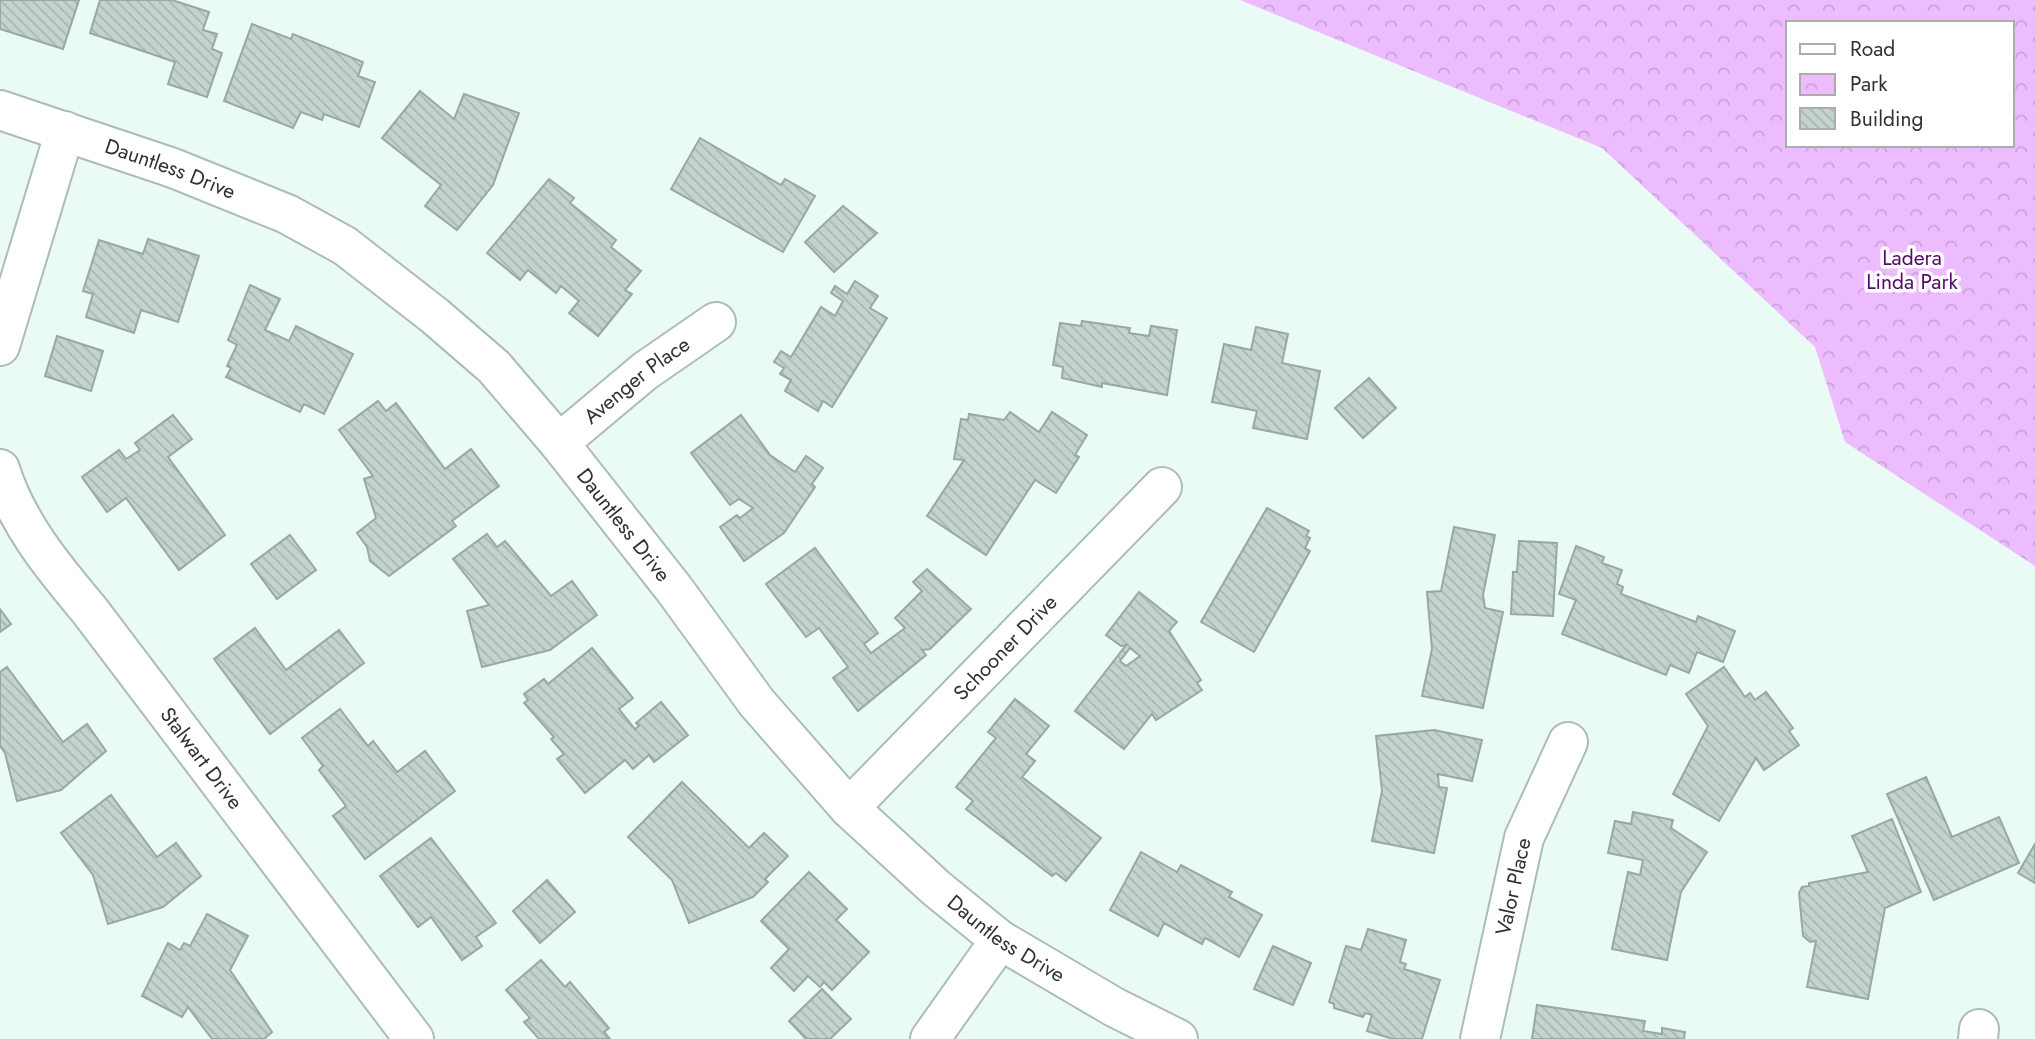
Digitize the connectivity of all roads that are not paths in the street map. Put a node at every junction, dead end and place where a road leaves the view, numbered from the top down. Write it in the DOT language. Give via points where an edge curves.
graph roads {
  1 [pos="0,110"];
  2 [pos="65,131"];
  3 [pos="716,322"];
  4 [pos="0,345"];
  5 [pos="559,443"];
  6 [pos="0,469"];
  7 [pos="1163,487"];
  8 [pos="1568,742"];
  9 [pos="849,808"];
  10 [pos="1000,940"];
  11 [pos="414,1039"];
  12 [pos="930,1039"];
  13 [pos="1178,1039"];
  14 [pos="1480,1039"];
  1 -- 2 [label="street, Dauntless Drive"];
  2 -- 4 [label="street"];
  2 -- 5 [label="street, Dauntless Drive" via="287,214 345,246 495,367"];
  3 -- 5 [label="street, Avenger Place" via="645,371"];
  5 -- 9 [label="street, Dauntless Drive" via="757,703"];
  6 -- 11 [label="street, Stalwart Drive" via="8,495 47,559"];
  7 -- 9 [label="street, Schooner Drive"];
  8 -- 14 [label="street, Valor Place" via="1524,838"];
  9 -- 10 [label="street, Dauntless Drive"];
  10 -- 12 [label="street"];
  10 -- 13 [label="street, Dauntless Drive"];
}
